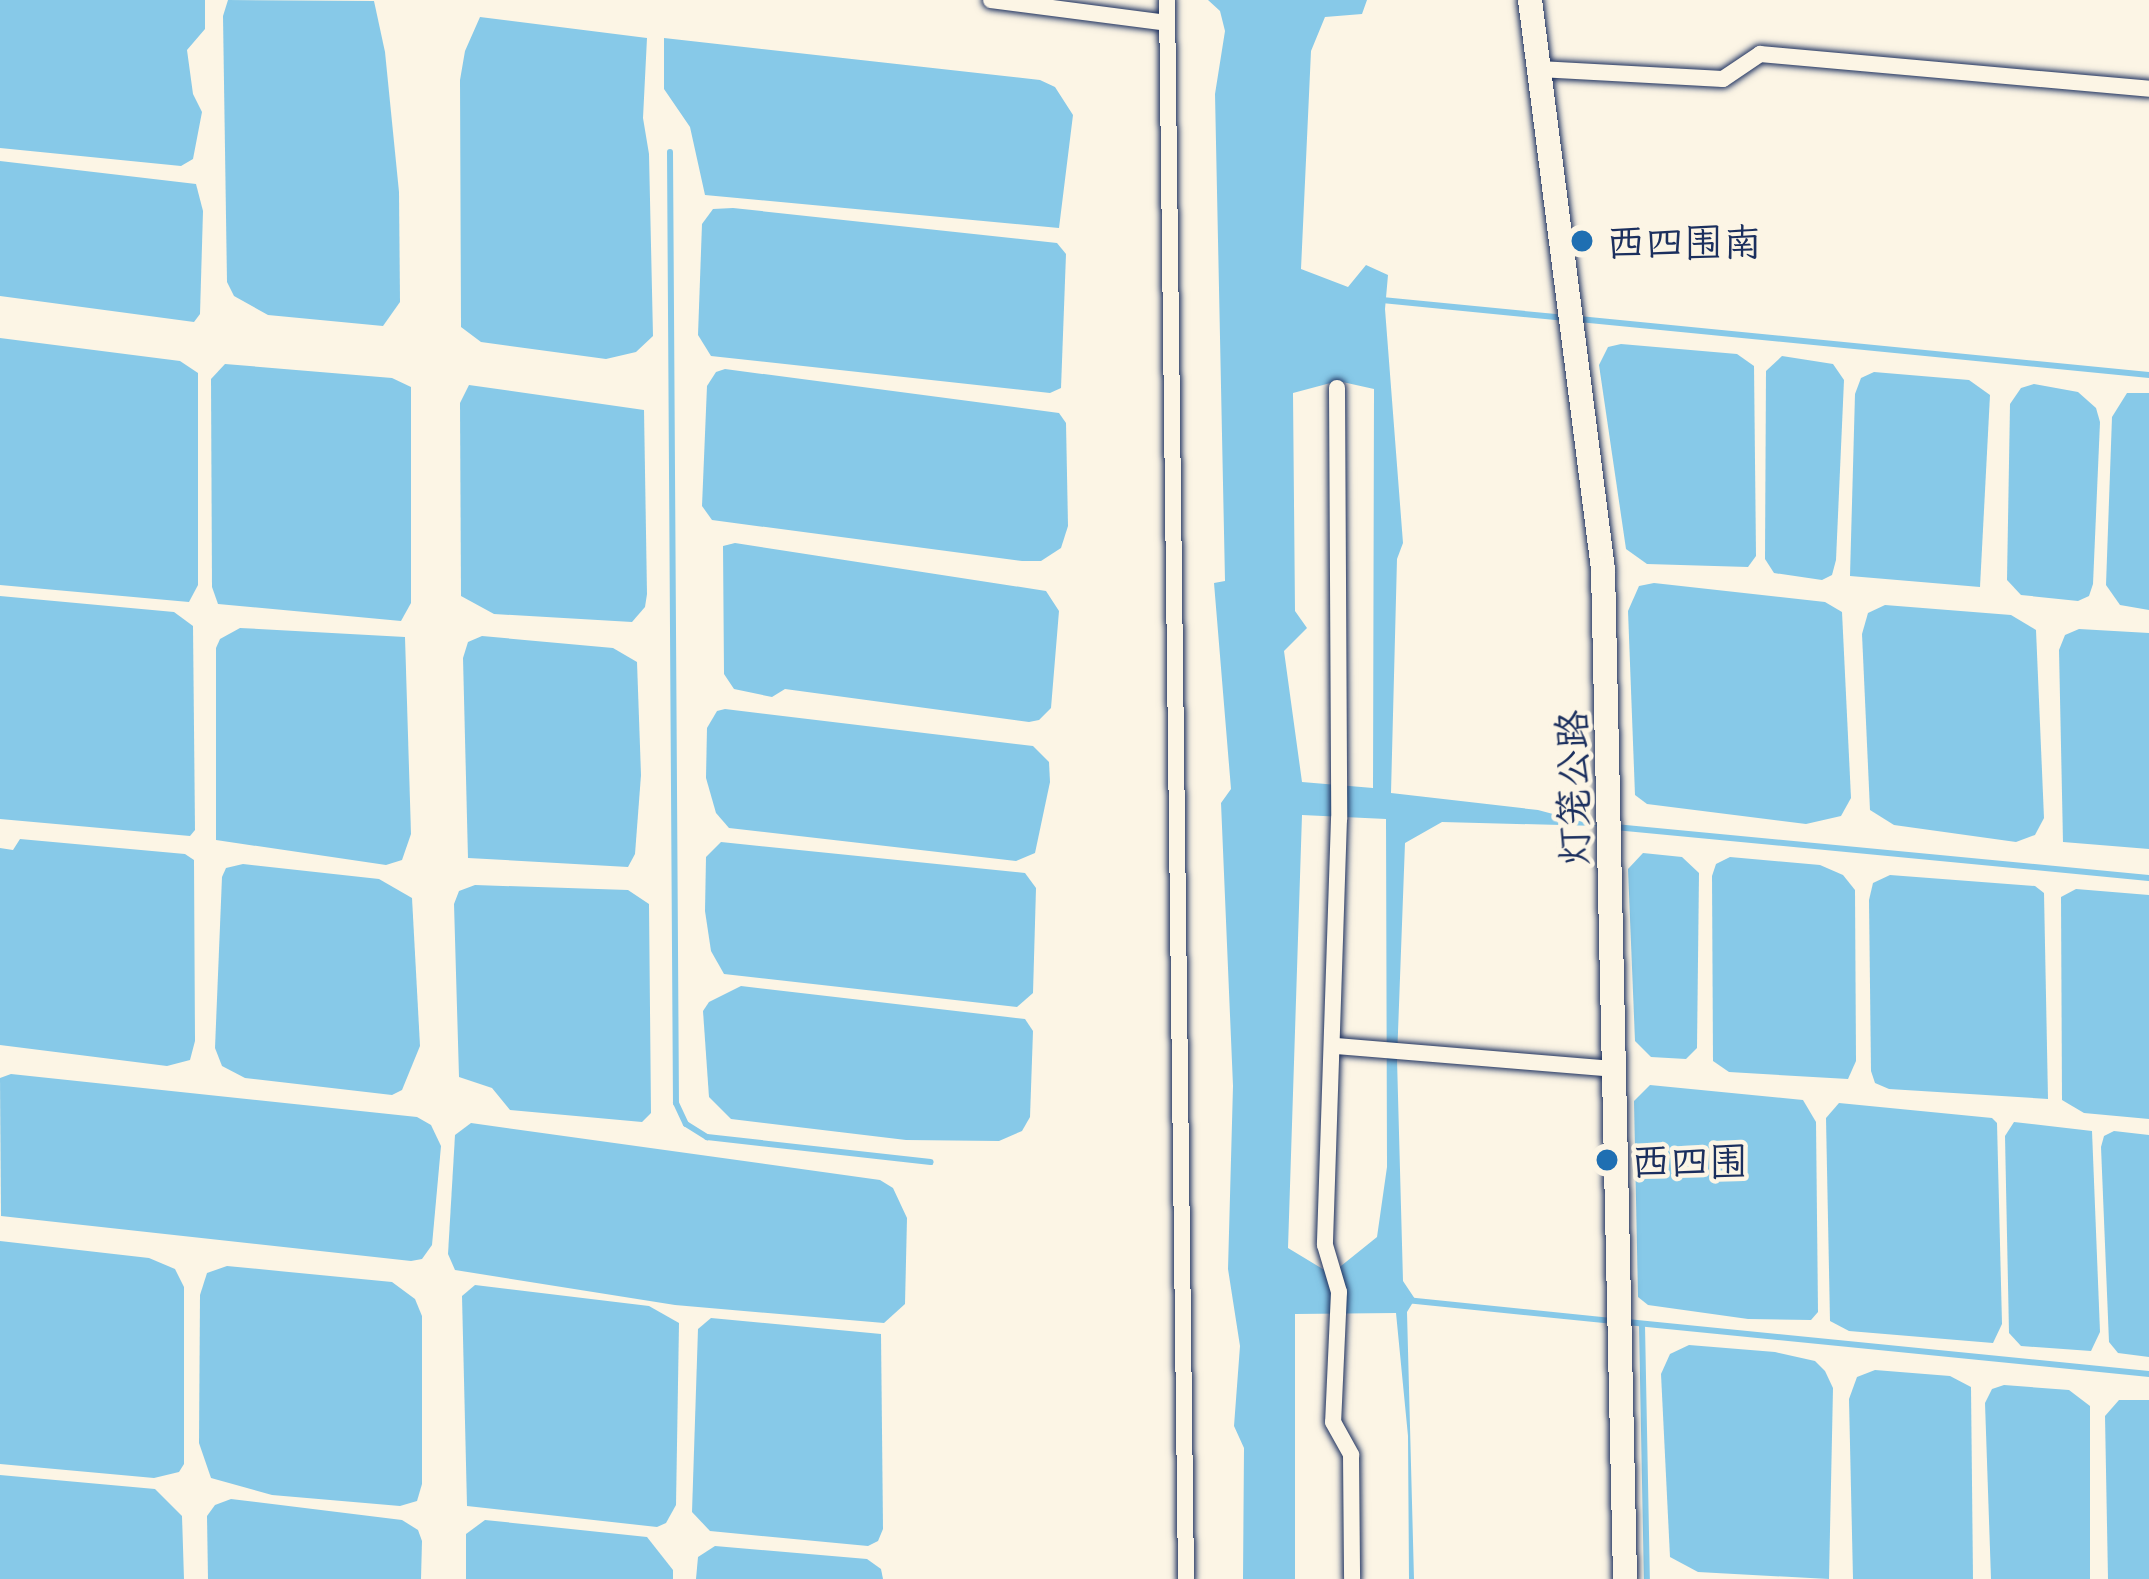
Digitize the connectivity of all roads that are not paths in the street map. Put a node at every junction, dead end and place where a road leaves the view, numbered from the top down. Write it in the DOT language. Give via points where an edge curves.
graph roads {
  1 [pos="991,0"];
  2 [pos="1167,0"];
  3 [pos="1530,0"];
  4 [pos="1167,23"];
  5 [pos="1539,69"];
  6 [pos="2149,89"];
  7 [pos="1336,388"];
  8 [pos="1335,1046"];
  9 [pos="1614,1070"];
  10 [pos="1186,1579"];
  11 [pos="1352,1579"];
  12 [pos="1625,1579"];
  1 -- 4 [label="street"];
  2 -- 4 [label="street"];
  3 -- 5 [label="street, 灯笼公路"];
  4 -- 10 [label="street"];
  5 -- 6 [label="street" via="1723,79 1760,54"];
  5 -- 9 [label="street, 灯笼公路" via="1603,568"];
  7 -- 11 [label="street" via="1340,819 1325,1245 1339,1292 1333,1422 1351,1455"];
  8 -- 9 [label="street"];
  9 -- 12 [label="street, 灯笼公路"];
}
